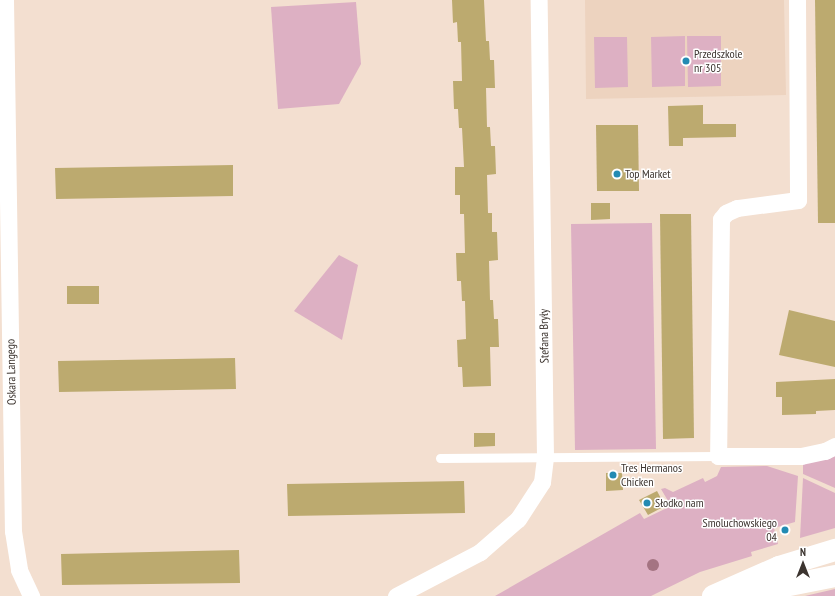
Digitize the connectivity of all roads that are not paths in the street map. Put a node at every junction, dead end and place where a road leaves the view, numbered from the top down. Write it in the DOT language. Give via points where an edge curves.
graph roads {
  1 [pos="5,0"];
  2 [pos="539,0"];
  3 [pos="797,0"];
  4 [pos="835,446"];
  5 [pos="718,456"];
  6 [pos="545,457"];
  7 [pos="440,458"];
  8 [pos="835,550"];
  9 [pos="835,576"];
  10 [pos="31,596"];
  11 [pos="396,596"];
  12 [pos="714,596"];
  13 [pos="734,596"];
  1 -- 10 [label="street, Oskara Langego" via="13,531 19,570"];
  2 -- 6 [label="street, Stefana Bryły"];
  3 -- 5 [label="street" via="798,200 737,208 726,213 721,219"];
  4 -- 5 [label="street" via="801,456"];
  5 -- 6 [label="lane"];
  6 -- 7 [label="lane"];
  6 -- 11 [label="street, Stefana Bryły" via="542,482 518,519 480,552"];
  8 -- 12 [label="main road" via="779,567"];
  9 -- 13 [label="main road"];
}
